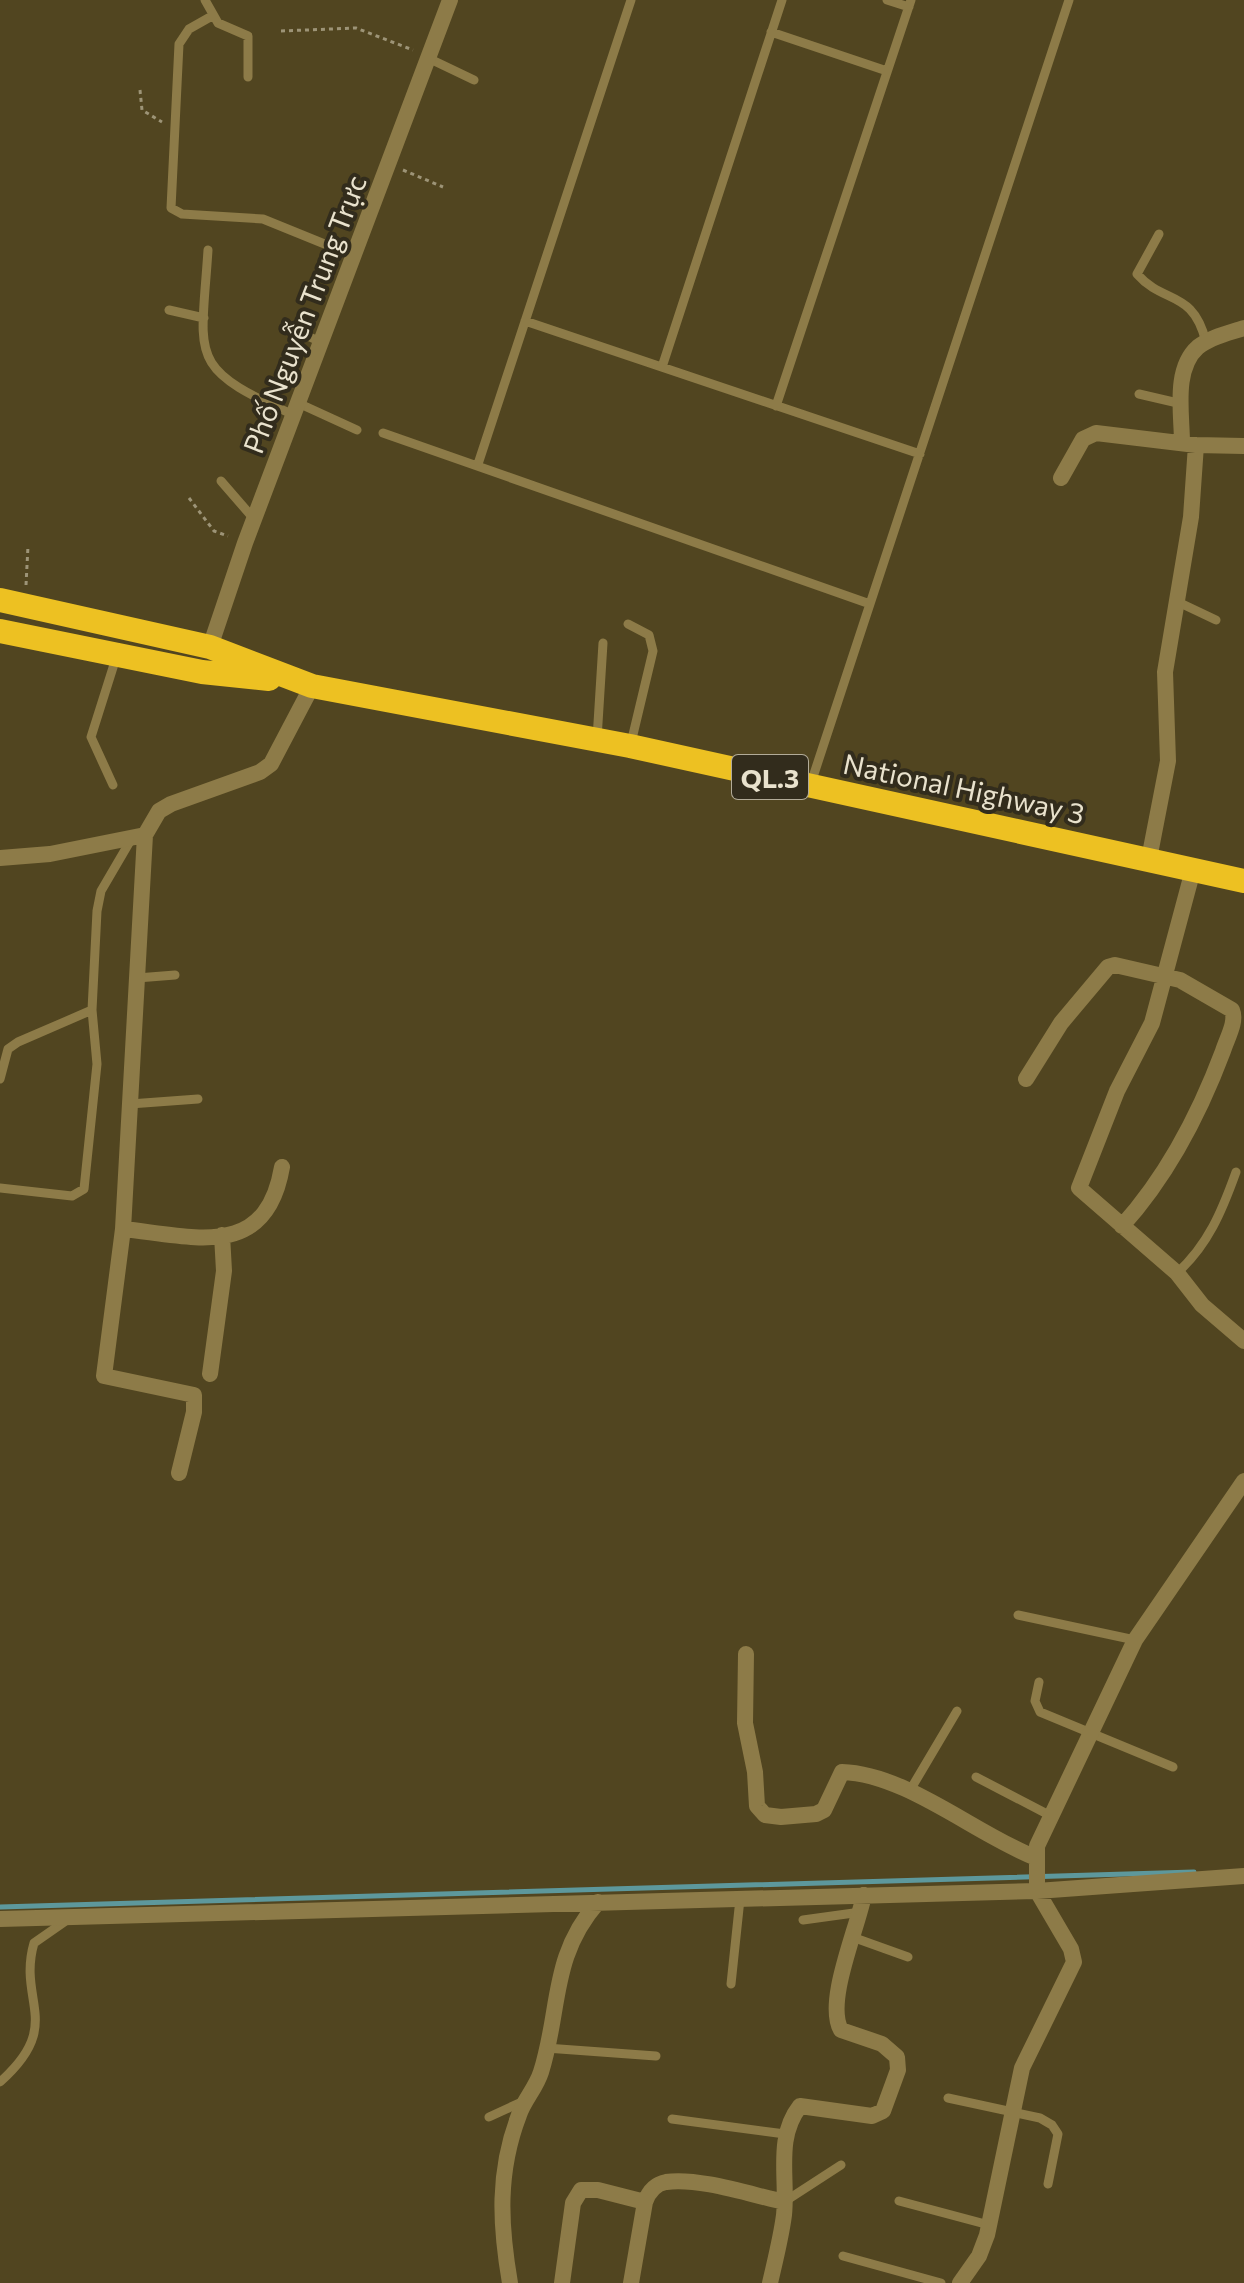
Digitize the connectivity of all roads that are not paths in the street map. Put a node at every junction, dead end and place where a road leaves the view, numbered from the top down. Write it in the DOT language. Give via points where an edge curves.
graph roads {
  1 [pos="205,0"];
  2 [pos="450,0"];
  3 [pos="631,0"];
  4 [pos="782,0"];
  5 [pos="887,0"];
  6 [pos="1069,0"];
  7 [pos="910,3"];
  8 [pos="212,16"];
  9 [pos="771,32"];
  10 [pos="428,58"];
  11 [pos="887,71"];
  12 [pos="248,77"];
  13 [pos="474,80"];
  14 [pos="1159,234"];
  15 [pos="208,250"];
  16 [pos="354,256"];
  17 [pos="169,310"];
  18 [pos="204,318"];
  19 [pos="525,321"];
  20 [pos="287,327"];
  21 [pos="1244,328"];
  22 [pos="321,342"];
  23 [pos="1206,342"];
  24 [pos="662,367"];
  25 [pos="1139,394"];
  26 [pos="1182,404"];
  27 [pos="776,406"];
  28 [pos="296,409"];
  29 [pos="357,430"];
  30 [pos="383,433"];
  31 [pos="1189,444"];
  32 [pos="1244,446"];
  33 [pos="920,454"];
  34 [pos="478,464"];
  35 [pos="1061,478"];
  36 [pos="221,481"];
  37 [pos="254,519"];
  38 [pos="12,602"];
  39 [pos="1178,602"];
  40 [pos="870,604"];
  41 [pos="1216,620"];
  42 [pos="628,624"];
  43 [pos="0,631"];
  44 [pos="603,643"];
  45 [pos="210,647"];
  46 [pos="117,655"];
  47 [pos="303,684"];
  48 [pos="597,739"];
  49 [pos="630,746"];
  50 [pos="113,785"];
  51 [pos="810,786"];
  52 [pos="138,837"];
  53 [pos="0,858"];
  54 [pos="1149,859"];
  55 [pos="1193,870"];
  56 [pos="1244,881"];
  57 [pos="175,975"];
  58 [pos="137,978"];
  59 [pos="1162,979"];
  60 [pos="92,1010"];
  61 [pos="0,1079"];
  62 [pos="1026,1079"];
  63 [pos="198,1099"];
  64 [pos="130,1104"];
  65 [pos="282,1167"];
  66 [pos="1236,1172"];
  67 [pos="0,1188"];
  68 [pos="1122,1226"];
  69 [pos="123,1229"];
  70 [pos="222,1235"];
  71 [pos="1177,1273"];
  72 [pos="1244,1341"];
  73 [pos="210,1374"];
  74 [pos="179,1473"];
  75 [pos="1244,1481"];
  76 [pos="1018,1615"];
  77 [pos="1135,1640"];
  78 [pos="746,1654"];
  79 [pos="1039,1682"];
  80 [pos="957,1711"];
  81 [pos="1089,1733"];
  82 [pos="1173,1767"];
  83 [pos="976,1777"];
  84 [pos="909,1792"];
  85 [pos="1051,1816"];
  86 [pos="1034,1862"];
  87 [pos="1244,1876"];
  88 [pos="1036,1888"];
  89 [pos="740,1899"];
  90 [pos="598,1902"];
  91 [pos="863,1904"];
  92 [pos="78,1914"];
  93 [pos="0,1919"];
  94 [pos="803,1920"];
  95 [pos="855,1938"];
  96 [pos="908,1957"];
  97 [pos="731,1984"];
  98 [pos="546,2048"];
  99 [pos="656,2056"];
  100 [pos="0,2082"];
  101 [pos="948,2098"];
  102 [pos="526,2100"];
  103 [pos="1012,2113"];
  104 [pos="489,2117"];
  105 [pos="672,2119"];
  106 [pos="785,2134"];
  107 [pos="841,2165"];
  108 [pos="1048,2184"];
  109 [pos="899,2201"];
  110 [pos="645,2202"];
  111 [pos="784,2202"];
  112 [pos="989,2225"];
  113 [pos="843,2256"];
  114 [pos="510,2283"];
  115 [pos="562,2283"];
  116 [pos="631,2283"];
  117 [pos="770,2283"];
  118 [pos="941,2283"];
  119 [pos="960,2283"];
  1 -- 8 [label="lane"];
  2 -- 10 [label="street, Phố Nguyễn Trung Trực"];
  3 -- 19 [label="lane"];
  4 -- 9 [label="lane"];
  5 -- 7 [label="lane"];
  6 -- 33 [label="lane"];
  7 -- 11 [label="lane"];
  8 -- 12 [label="lane" via="248,36"];
  8 -- 16 [label="lane" via="189,29 179,44 171,208 182,214 263,219"];
  9 -- 11 [label="lane"];
  9 -- 24 [label="lane"];
  10 -- 13 [label="lane"];
  10 -- 16 [label="street, Phố Nguyễn Trung Trực"];
  11 -- 27 [label="lane"];
  14 -- 23 [label="lane" via="1137,274 1193,310"];
  15 -- 18 [label="lane"];
  16 -- 22 [label="street, Phố Nguyễn Trung Trực"];
  17 -- 18 [label="lane"];
  18 -- 28 [label="lane" via="202,335 211,367 240,390"];
  19 -- 24 [label="lane"];
  19 -- 34 [label="lane"];
  20 -- 22 [label="lane"];
  21 -- 23 [label="street"];
  22 -- 28 [label="street, Phố Nguyễn Trung Trực"];
  23 -- 26 [label="street" via="1196,349 1182,377"];
  24 -- 27 [label="lane"];
  25 -- 26 [label="lane"];
  26 -- 31 [label="street"];
  27 -- 33 [label="lane"];
  28 -- 29 [label="lane"];
  28 -- 37 [label="street, Phố Nguyễn Trung Trực"];
  30 -- 34 [label="lane"];
  31 -- 32 [label="street"];
  31 -- 35 [label="street" via="1089,435"];
  31 -- 39 [label="street" via="1191,517"];
  33 -- 40 [label="lane"];
  34 -- 40 [label="lane"];
  36 -- 37 [label="lane"];
  37 -- 45 [label="street, Phố Nguyễn Trung Trực"];
  38 -- 45 [label="highway, QL.3"];
  39 -- 41 [label="lane"];
  39 -- 54 [label="street" via="1165,672 1168,761"];
  40 -- 51 [label="lane"];
  42 -- 49 [label="lane" via="649,635 653,651"];
  43 -- 46 [label="highway, QL.3"];
  44 -- 48 [label="lane"];
  45 -- 47 [label="highway, QL.3"];
  46 -- 47 [label="highway, QL.3"];
  46 -- 50 [label="lane" via="91,737"];
  47 -- 48 [label="highway, National Highway 3 / QL.3"];
  47 -- 52 [label="street" via="271,764 171,804"];
  48 -- 49 [label="highway, National Highway 3 / QL.3"];
  49 -- 51 [label="highway, National Highway 3 / QL.3"];
  51 -- 54 [label="highway, National Highway 3 / QL.3"];
  52 -- 53 [label="street"];
  52 -- 58 [label="street"];
  52 -- 60 [label="lane" via="101,891"];
  54 -- 55 [label="highway, National Highway 3 / QL.3"];
  55 -- 56 [label="highway, National Highway 3 / QL.3"];
  55 -- 59 [label="street"];
  57 -- 58 [label="lane"];
  58 -- 64 [label="street"];
  59 -- 62 [label="street" via="1108,967 1061,1023"];
  59 -- 68 [label="street" via="1152,1023 1079,1185 1083,1195"];
  59 -- 68 [label="street" via="1180,980 1234,1016 1206,1094 1170,1164"];
  60 -- 61 [label="lane" via="8,1049"];
  60 -- 67 [label="lane" via="97,1064 84,1189 72,1196"];
  63 -- 64 [label="lane"];
  64 -- 69 [label="street"];
  65 -- 70 [label="street" via="278,1189 262,1219 250,1230"];
  66 -- 71 [label="lane" via="1221,1214 1198,1254"];
  68 -- 71 [label="street"];
  69 -- 70 [label="street"];
  69 -- 74 [label="street" via="104,1376 194,1395"];
  70 -- 73 [label="street" via="223,1282"];
  71 -- 72 [label="street" via="1202,1305"];
  75 -- 77 [label="street"];
  76 -- 77 [label="lane"];
  77 -- 81 [label="street"];
  78 -- 84 [label="street" via="745,1723 757,1806 765,1815 824,1810 842,1772"];
  79 -- 81 [label="lane" via="1035,1701 1040,1712"];
  80 -- 84 [label="lane"];
  81 -- 82 [label="lane"];
  81 -- 85 [label="street"];
  83 -- 85 [label="lane"];
  84 -- 86 [label="street"];
  85 -- 86 [label="street"];
  86 -- 88 [label="street"];
  87 -- 88 [label="street"];
  88 -- 91 [label="street"];
  88 -- 103 [label="street" via="1074,1962 1028,2052"];
  89 -- 90 [label="street"];
  89 -- 91 [label="street"];
  89 -- 97 [label="lane"];
  90 -- 92 [label="street"];
  90 -- 98 [label="street" via="563,1961"];
  91 -- 94 [label="lane"];
  91 -- 95 [label="street"];
  92 -- 93 [label="street"];
  92 -- 100 [label="lane" via="34,1943 36,2028 15,2068"];
  95 -- 96 [label="lane"];
  95 -- 106 [label="street" via="833,2017 841,2030 882,2044 897,2057 889,2097 883,2111 872,2116 800,2106"];
  98 -- 99 [label="lane"];
  98 -- 102 [label="street"];
  101 -- 103 [label="lane"];
  102 -- 104 [label="lane"];
  102 -- 114 [label="street" via="500,2191"];
  103 -- 108 [label="lane" via="1040,2118 1058,2134"];
  103 -- 112 [label="street"];
  105 -- 106 [label="lane"];
  106 -- 111 [label="street"];
  107 -- 111 [label="lane"];
  109 -- 112 [label="lane"];
  110 -- 111 [label="street" via="650,2190 664,2182 684,2181"];
  110 -- 115 [label="street" via="581,2190 573,2203"];
  110 -- 116 [label="street"];
  111 -- 117 [label="street"];
  112 -- 119 [label="street" via="979,2256"];
  113 -- 118 [label="lane"];
}
